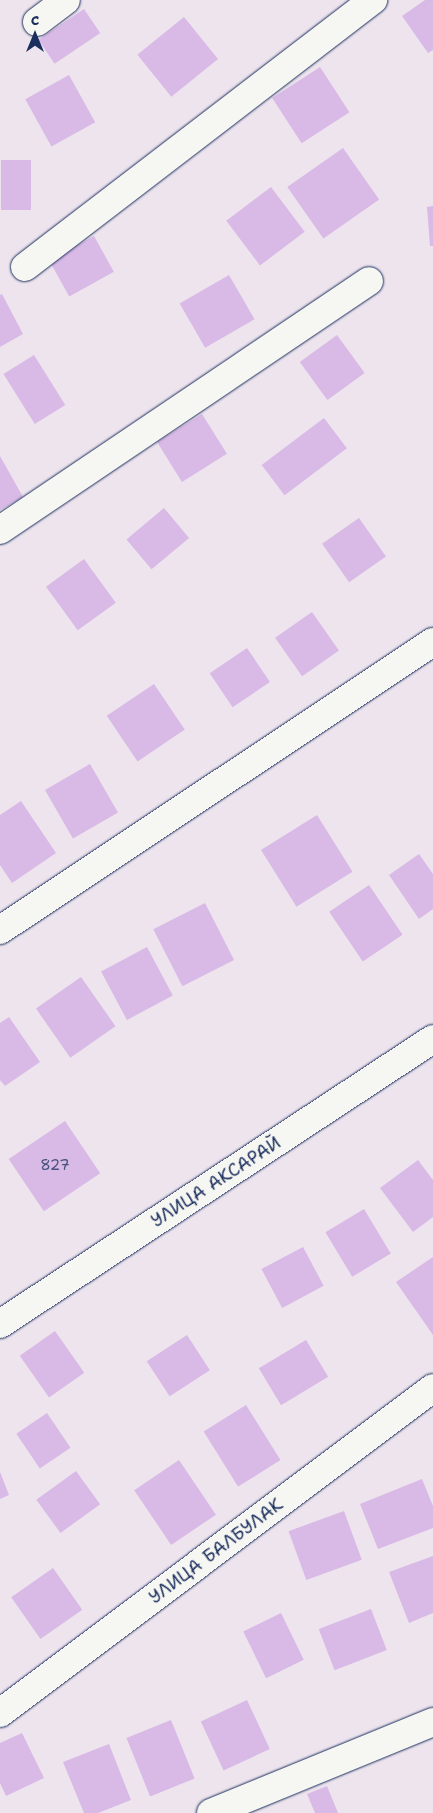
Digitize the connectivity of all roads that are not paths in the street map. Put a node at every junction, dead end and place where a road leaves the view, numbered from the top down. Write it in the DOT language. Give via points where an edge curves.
graph roads {
  1 [pos="66,0"];
  2 [pos="373,0"];
  3 [pos="37,22"];
  4 [pos="25,267"];
  5 [pos="369,281"];
  6 [pos="0,530"];
  7 [pos="433,642"];
  8 [pos="0,930"];
  9 [pos="433,1039"];
  10 [pos="0,1324"];
  11 [pos="433,1388"];
  12 [pos="0,1713"];
  13 [pos="433,1722"];
  14 [pos="211,1813"];
  1 -- 3 [label="street"];
  2 -- 4 [label="street"];
  5 -- 6 [label="street"];
  7 -- 8 [label="street"];
  9 -- 10 [label="street, УЛИЦА АКСАРАЙ"];
  11 -- 12 [label="street, УЛИЦА БАЛБУЛАК"];
  13 -- 14 [label="street"];
}
